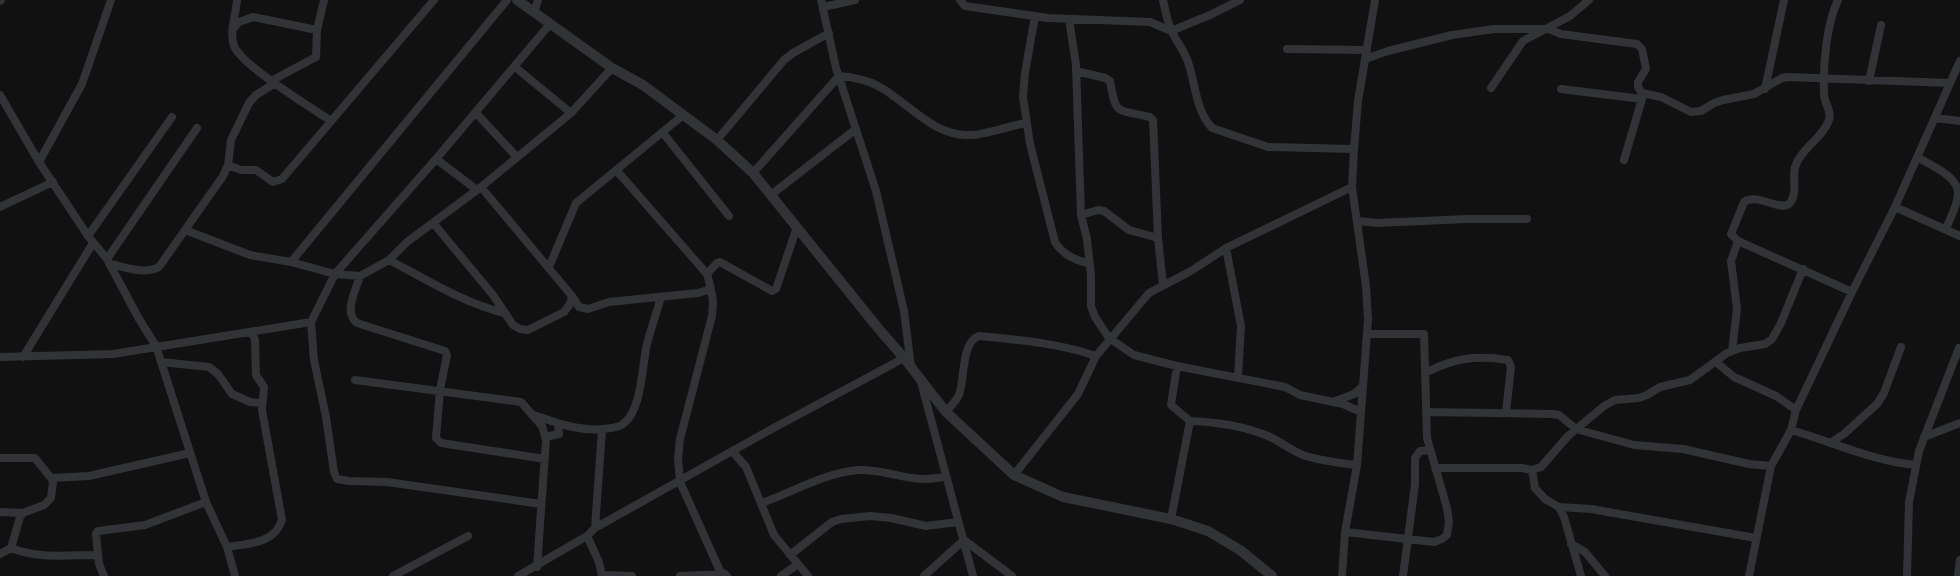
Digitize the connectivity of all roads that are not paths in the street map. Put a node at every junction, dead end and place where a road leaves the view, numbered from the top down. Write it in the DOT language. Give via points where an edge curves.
graph roads {
  1 [pos="112,0"];
  2 [pos="237,0"];
  3 [pos="324,0"];
  4 [pos="434,0"];
  5 [pos="507,0"];
  6 [pos="517,0"];
  7 [pos="538,0"];
  8 [pos="855,0"];
  9 [pos="960,0"];
  10 [pos="1163,0"];
  11 [pos="1240,0"];
  12 [pos="1375,0"];
  13 [pos="1589,0"];
  14 [pos="1784,0"];
  15 [pos="1838,0"];
  16 [pos="822,3"];
  17 [pos="534,12"];
  18 [pos="1036,16"];
  19 [pos="1070,19"];
  20 [pos="550,24"];
  21 [pos="1881,25"];
  22 [pos="1549,29"];
  23 [pos="233,30"];
  24 [pos="317,30"];
  25 [pos="1172,31"];
  26 [pos="829,33"];
  27 [pos="1287,49"];
  28 [pos="1366,55"];
  29 [pos="1960,61"];
  30 [pos="515,66"];
  31 [pos="612,68"];
  32 [pos="1076,71"];
  33 [pos="839,76"];
  34 [pos="1823,80"];
  35 [pos="1870,81"];
  36 [pos="273,82"];
  37 [pos="1950,83"];
  38 [pos="1491,88"];
  39 [pos="1561,89"];
  40 [pos="1765,89"];
  41 [pos="1642,96"];
  42 [pos="1,97"];
  43 [pos="476,113"];
  44 [pos="571,113"];
  45 [pos="682,116"];
  46 [pos="172,117"];
  47 [pos="1935,118"];
  48 [pos="331,121"];
  49 [pos="1960,121"];
  50 [pos="1026,123"];
  51 [pos="197,128"];
  52 [pos="856,129"];
  53 [pos="663,133"];
  54 [pos="717,140"];
  55 [pos="1354,148"];
  56 [pos="516,156"];
  57 [pos="1917,158"];
  58 [pos="436,160"];
  59 [pos="1624,160"];
  60 [pos="39,162"];
  61 [pos="228,165"];
  62 [pos="617,171"];
  63 [pos="753,173"];
  64 [pos="52,182"];
  65 [pos="1352,187"];
  66 [pos="479,189"];
  67 [pos="772,194"];
  68 [pos="1895,207"];
  69 [pos="0,208"];
  70 [pos="1081,215"];
  71 [pos="729,216"];
  72 [pos="1527,219"];
  73 [pos="1357,221"];
  74 [pos="434,224"];
  75 [pos="797,227"];
  76 [pos="1946,229"];
  77 [pos="185,230"];
  78 [pos="1960,236"];
  79 [pos="1158,238"];
  80 [pos="91,239"];
  81 [pos="1738,241"];
  82 [pos="1226,248"];
  83 [pos="389,260"];
  84 [pos="108,261"];
  85 [pos="291,262"];
  86 [pos="1089,263"];
  87 [pos="549,267"];
  88 [pos="1803,269"];
  89 [pos="335,274"];
  90 [pos="707,274"];
  91 [pos="360,276"];
  92 [pos="1163,285"];
  93 [pos="710,286"];
  94 [pos="1852,292"];
  95 [pos="572,296"];
  96 [pos="661,297"];
  97 [pos="504,313"];
  98 [pos="311,322"];
  99 [pos="252,333"];
  100 [pos="1368,334"];
  101 [pos="1109,338"];
  102 [pos="156,346"];
  103 [pos="1901,347"];
  104 [pos="1959,348"];
  105 [pos="1732,351"];
  106 [pos="1096,356"];
  107 [pos="0,357"];
  108 [pos="23,357"];
  109 [pos="904,358"];
  110 [pos="161,362"];
  111 [pos="1716,362"];
  112 [pos="1177,366"];
  113 [pos="911,368"];
  114 [pos="1425,373"];
  115 [pos="1238,377"];
  116 [pos="355,380"];
  117 [pos="921,382"];
  118 [pos="1363,386"];
  119 [pos="440,390"];
  120 [pos="1332,402"];
  121 [pos="262,403"];
  122 [pos="1796,410"];
  123 [pos="946,412"];
  124 [pos="1361,412"];
  125 [pos="1426,412"];
  126 [pos="1506,412"];
  127 [pos="534,416"];
  128 [pos="1190,421"];
  129 [pos="1960,423"];
  130 [pos="558,424"];
  131 [pos="1576,429"];
  132 [pos="602,430"];
  133 [pos="1790,430"];
  134 [pos="545,437"];
  135 [pos="1924,437"];
  136 [pos="1830,443"];
  137 [pos="1430,450"];
  138 [pos="732,451"];
  139 [pos="190,453"];
  140 [pos="0,458"];
  141 [pos="545,459"];
  142 [pos="1357,465"];
  143 [pos="1916,465"];
  144 [pos="1771,466"];
  145 [pos="1435,468"];
  146 [pos="1532,470"];
  147 [pos="1014,475"];
  148 [pos="946,476"];
  149 [pos="51,478"];
  150 [pos="680,482"];
  151 [pos="206,502"];
  152 [pos="762,503"];
  153 [pos="541,504"];
  154 [pos="1559,507"];
  155 [pos="0,512"];
  156 [pos="23,513"];
  157 [pos="1171,519"];
  158 [pos="958,522"];
  159 [pos="595,528"];
  160 [pos="1345,532"];
  161 [pos="468,536"];
  162 [pos="586,536"];
  163 [pos="1756,538"];
  164 [pos="964,540"];
  165 [pos="1408,540"];
  166 [pos="1571,544"];
  167 [pos="227,547"];
  168 [pos="11,548"];
  169 [pos="0,554"];
  170 [pos="98,555"];
  171 [pos="790,555"];
  172 [pos="1960,560"];
  173 [pos="798,564"];
  174 [pos="537,567"];
  175 [pos="726,575"];
  176 [pos="104,576"];
  177 [pos="235,576"];
  178 [pos="393,576"];
  179 [pos="518,576"];
  180 [pos="602,576"];
  181 [pos="632,576"];
  182 [pos="680,576"];
  183 [pos="781,576"];
  184 [pos="808,576"];
  185 [pos="924,576"];
  186 [pos="973,576"];
  187 [pos="1012,576"];
  188 [pos="1272,576"];
  189 [pos="1342,576"];
  190 [pos="1403,576"];
  191 [pos="1581,576"];
  192 [pos="1605,576"];
  193 [pos="1748,576"];
  194 [pos="1907,576"];
  195 [pos="1958,576"];
  1 -- 60 [label="street" via="82,84"];
  2 -- 23 [label="street"];
  3 -- 24 [label="street"];
  4 -- 48 [label="street"];
  5 -- 85 [label="street"];
  6 -- 17 [label="street"];
  7 -- 17 [label="street"];
  8 -- 16 [label="street"];
  9 -- 18 [label="street" via="965,6"];
  10 -- 25 [label="street"];
  11 -- 25 [label="street"];
  12 -- 28 [label="street"];
  13 -- 22 [label="street"];
  14 -- 40 [label="street"];
  15 -- 34 [label="street" via="1832,19"];
  16 -- 26 [label="street"];
  17 -- 20 [label="street"];
  18 -- 19 [label="street"];
  18 -- 50 [label="street" via="1025,73 1023,97"];
  19 -- 25 [label="street" via="1143,22 1158,24"];
  19 -- 32 [label="street"];
  20 -- 30 [label="street"];
  20 -- 31 [label="street"];
  21 -- 35 [label="street"];
  22 -- 28 [label="street" via="1471,32"];
  22 -- 38 [label="street" via="1523,41"];
  22 -- 41 [label="street" via="1561,34 1637,44 1642,50 1646,69 1638,82"];
  23 -- 24 [label="street" via="239,22 253,17"];
  23 -- 36 [label="street" via="234,46 244,59"];
  24 -- 36 [label="street" via="316,56"];
  25 -- 55 [label="street" via="1189,64 1198,105 1212,128 1268,147"];
  26 -- 33 [label="street"];
  26 -- 54 [label="street" via="784,60"];
  27 -- 28 [label="street"];
  28 -- 55 [label="street" via="1358,101"];
  29 -- 37 [label="street"];
  30 -- 43 [label="street"];
  30 -- 44 [label="street"];
  31 -- 44 [label="street"];
  31 -- 45 [label="street" via="643,86"];
  32 -- 70 [label="street"];
  32 -- 79 [label="street" via="1110,81 1115,106 1120,110 1150,117 1153,120"];
  33 -- 50 [label="street" via="858,78 877,85 936,126 952,132 968,135"];
  33 -- 52 [label="street"];
  33 -- 63 [label="street"];
  34 -- 35 [label="street"];
  34 -- 40 [label="street" via="1788,77"];
  34 -- 81 [label="street" via="1824,100 1830,113 1829,120 1798,159 1794,169 1791,202 1780,205 1754,198 1748,199 1744,202 1731,234"];
  35 -- 37 [label="street"];
  36 -- 48 [label="street"];
  36 -- 61 [label="street" via="249,103 231,140"];
  37 -- 47 [label="street"];
  39 -- 41 [label="street"];
  40 -- 41 [label="street" via="1714,103 1696,113 1661,97"];
  41 -- 59 [label="street"];
  42 -- 60 [label="street"];
  43 -- 56 [label="street"];
  43 -- 58 [label="street"];
  44 -- 56 [label="street"];
  45 -- 53 [label="street"];
  45 -- 54 [label="street"];
  46 -- 80 [label="street"];
  47 -- 49 [label="street"];
  47 -- 57 [label="street"];
  48 -- 61 [label="street" via="282,180 277,182 256,170 241,170"];
  50 -- 86 [label="street" via="1055,242 1070,257"];
  51 -- 84 [label="street"];
  52 -- 67 [label="street"];
  52 -- 113 [label="street" via="876,190 904,311"];
  53 -- 62 [label="street"];
  53 -- 71 [label="street"];
  54 -- 63 [label="street"];
  55 -- 65 [label="street"];
  56 -- 66 [label="street"];
  57 -- 68 [label="street"];
  57 -- 76 [label="street" via="1952,179 1957,187 1958,194"];
  58 -- 66 [label="street"];
  58 -- 89 [label="street"];
  60 -- 64 [label="street"];
  61 -- 77 [label="street"];
  62 -- 87 [label="street" via="576,203"];
  62 -- 90 [label="street"];
  63 -- 67 [label="street"];
  64 -- 69 [label="street"];
  64 -- 80 [label="street"];
  65 -- 73 [label="street"];
  65 -- 82 [label="street"];
  66 -- 74 [label="street"];
  66 -- 87 [label="street"];
  67 -- 75 [label="street"];
  68 -- 76 [label="street"];
  68 -- 94 [label="street"];
  70 -- 79 [label="street" via="1098,210 1104,211 1129,230"];
  70 -- 86 [label="street"];
  72 -- 73 [label="street" via="1377,223"];
  73 -- 100 [label="street" via="1366,286"];
  74 -- 83 [label="street" via="407,242"];
  74 -- 97 [label="street" via="493,295"];
  75 -- 90 [label="street" via="776,289 772,290 720,262"];
  75 -- 109 [label="street"];
  76 -- 78 [label="street"];
  77 -- 84 [label="street" via="159,268 145,272"];
  77 -- 85 [label="street" via="250,255"];
  79 -- 92 [label="street"];
  80 -- 84 [label="street"];
  80 -- 108 [label="street"];
  81 -- 88 [label="street"];
  81 -- 105 [label="street" via="1731,261 1737,309"];
  82 -- 92 [label="street" via="1191,271"];
  82 -- 115 [label="street" via="1241,326"];
  83 -- 91 [label="street"];
  83 -- 97 [label="street" via="487,309"];
  84 -- 102 [label="street"];
  85 -- 89 [label="street"];
  86 -- 101 [label="street" via="1091,306 1094,317"];
  87 -- 95 [label="street"];
  88 -- 94 [label="street"];
  88 -- 105 [label="street" via="1772,339 1766,344"];
  89 -- 91 [label="street"];
  89 -- 98 [label="street"];
  90 -- 93 [label="street"];
  91 -- 119 [label="street" via="350,309 352,320 445,352 447,355"];
  92 -- 101 [label="street" via="1149,293"];
  93 -- 96 [label="street" via="708,290 698,294"];
  93 -- 150 [label="street" via="712,316 680,440"];
  94 -- 122 [label="street"];
  95 -- 96 [label="street" via="579,307 588,309 609,302"];
  95 -- 97 [label="street" via="564,312 528,330 513,325"];
  96 -- 132 [label="street" via="631,415 621,426"];
  98 -- 99 [label="street"];
  98 -- 153 [label="street" via="314,360 337,479 349,482 387,482"];
  99 -- 102 [label="street"];
  99 -- 121 [label="street" via="255,340 256,375 264,387"];
  100 -- 114 [label="street" via="1424,334"];
  100 -- 118 [label="street"];
  101 -- 106 [label="street"];
  101 -- 112 [label="street" via="1134,355"];
  102 -- 108 [label="street" via="93,356"];
  102 -- 110 [label="street"];
  103 -- 136 [label="street" via="1877,404 1844,434"];
  104 -- 135 [label="street"];
  105 -- 111 [label="street"];
  106 -- 123 [label="street" via="1052,344 979,336 970,341 959,394"];
  106 -- 147 [label="street" via="1078,394"];
  107 -- 108 [label="street"];
  109 -- 113 [label="street"];
  109 -- 138 [label="street"];
  110 -- 121 [label="street" via="209,367 218,374 232,394 250,402"];
  110 -- 139 [label="street"];
  111 -- 122 [label="street" via="1734,377 1776,396"];
  111 -- 131 [label="street" via="1690,380 1660,387 1639,398 1615,400"];
  112 -- 115 [label="street"];
  112 -- 128 [label="street" via="1171,405"];
  113 -- 117 [label="street"];
  114 -- 125 [label="street"];
  114 -- 126 [label="street" via="1459,359 1508,360 1511,367"];
  115 -- 120 [label="street" via="1285,386 1300,395"];
  116 -- 119 [label="street"];
  117 -- 123 [label="street"];
  117 -- 148 [label="street"];
  118 -- 120 [label="street" via="1354,394"];
  118 -- 124 [label="street"];
  119 -- 127 [label="street" via="521,402"];
  119 -- 141 [label="street" via="436,438 441,443"];
  120 -- 124 [label="street"];
  121 -- 167 [label="street" via="282,520 279,530 264,540"];
  122 -- 133 [label="street"];
  123 -- 147 [label="street"];
  124 -- 142 [label="street"];
  125 -- 126 [label="street"];
  125 -- 137 [label="street"];
  126 -- 131 [label="street" via="1559,415"];
  127 -- 130 [label="street"];
  127 -- 134 [label="street" via="542,426"];
  128 -- 142 [label="street" via="1227,425 1254,432 1269,436 1303,455"];
  128 -- 157 [label="street"];
  129 -- 135 [label="street"];
  130 -- 132 [label="street" via="587,430"];
  130 -- 134 [label="street" via="559,434"];
  131 -- 144 [label="street" via="1634,445 1683,449 1749,464"];
  131 -- 146 [label="street" via="1541,467"];
  132 -- 159 [label="street"];
  133 -- 136 [label="street"];
  133 -- 144 [label="street"];
  134 -- 141 [label="street"];
  135 -- 143 [label="street"];
  136 -- 143 [label="street" via="1894,463"];
  137 -- 145 [label="street"];
  137 -- 165 [label="street" via="1420,451 1415,458 1415,484"];
  138 -- 150 [label="street"];
  138 -- 152 [label="street" via="746,467"];
  139 -- 149 [label="street" via="89,476"];
  139 -- 151 [label="street"];
  140 -- 149 [label="street" via="35,458"];
  141 -- 153 [label="street"];
  142 -- 160 [label="street"];
  143 -- 194 [label="street" via="1909,502"];
  144 -- 163 [label="street"];
  145 -- 146 [label="street"];
  145 -- 165 [label="street" via="1447,508 1447,535 1434,542"];
  146 -- 154 [label="street" via="1535,488 1545,499"];
  147 -- 157 [label="street" via="1063,497"];
  148 -- 152 [label="street" via="905,478 858,470 815,480"];
  148 -- 158 [label="street"];
  149 -- 156 [label="street" via="52,488 48,502"];
  150 -- 159 [label="street"];
  150 -- 175 [label="street" via="720,571"];
  151 -- 167 [label="street"];
  151 -- 170 [label="street" via="145,525 98,531"];
  152 -- 171 [label="street" via="774,535"];
  153 -- 174 [label="street"];
  154 -- 163 [label="street" via="1591,509"];
  154 -- 166 [label="street"];
  155 -- 156 [label="street"];
  156 -- 168 [label="street"];
  157 -- 188 [label="street" via="1208,531 1240,550"];
  158 -- 164 [label="street"];
  158 -- 171 [label="street" via="926,526 877,517 841,519 832,522"];
  159 -- 162 [label="street"];
  160 -- 165 [label="street"];
  160 -- 189 [label="street"];
  161 -- 178 [label="street"];
  162 -- 174 [label="street"];
  162 -- 180 [label="street" via="599,562"];
  163 -- 193 [label="street"];
  164 -- 185 [label="street"];
  164 -- 186 [label="street"];
  164 -- 187 [label="street"];
  165 -- 190 [label="street"];
  166 -- 191 [label="street"];
  166 -- 192 [label="street" via="1585,552"];
  167 -- 177 [label="street"];
  168 -- 169 [label="street"];
  168 -- 170 [label="street" via="20,552 48,555"];
  170 -- 176 [label="street"];
  171 -- 173 [label="street"];
  172 -- 195 [label="street"];
  173 -- 183 [label="street"];
  173 -- 184 [label="street"];
  174 -- 179 [label="street"];
  175 -- 182 [label="street"];
  180 -- 181 [label="street"];
}
